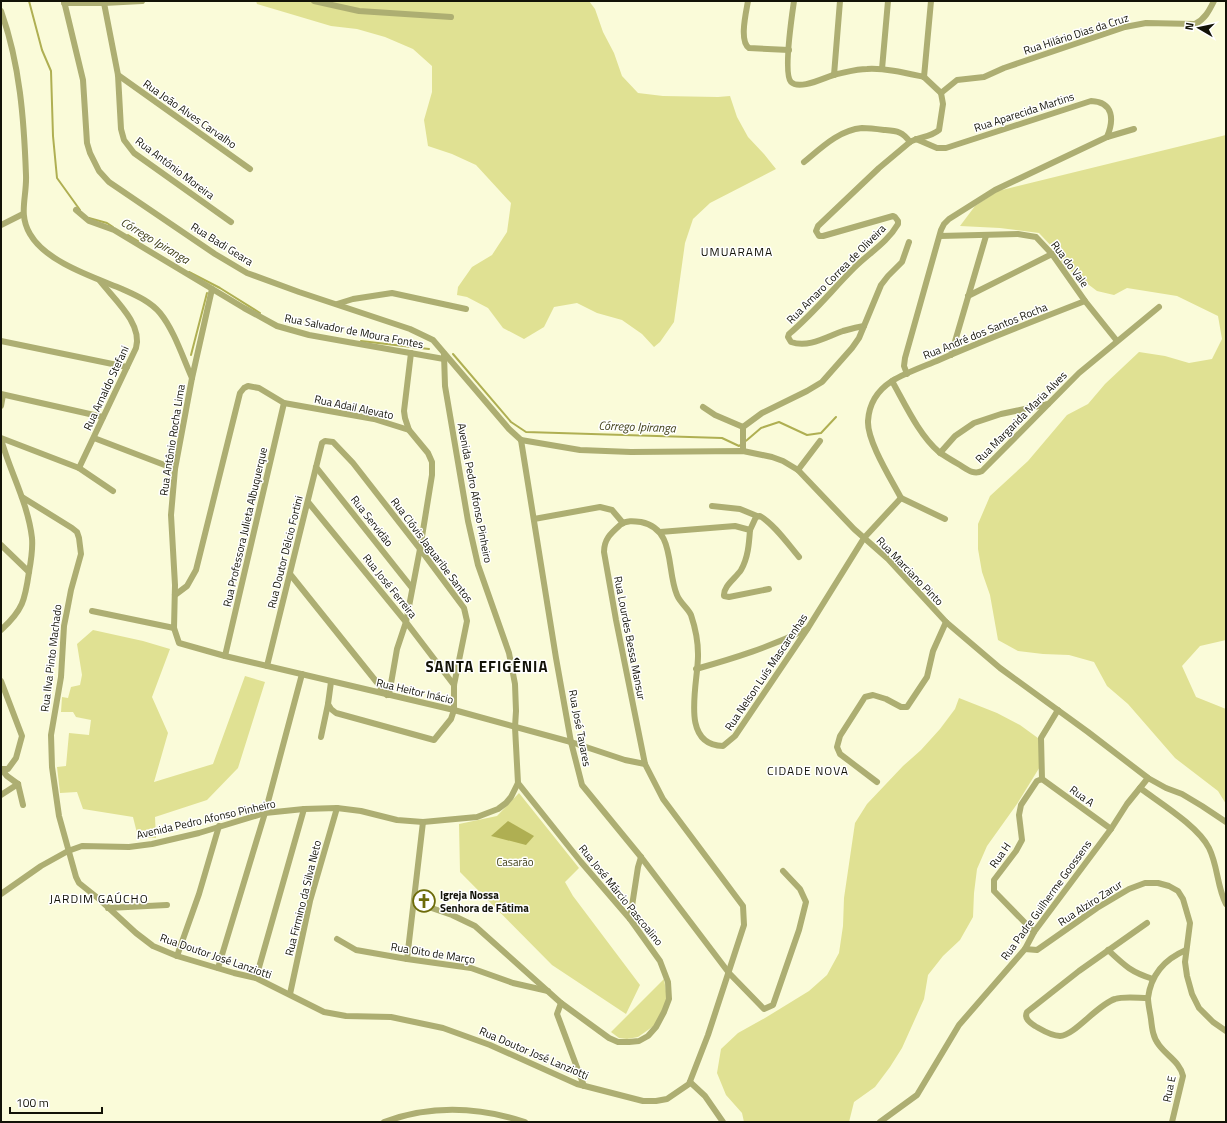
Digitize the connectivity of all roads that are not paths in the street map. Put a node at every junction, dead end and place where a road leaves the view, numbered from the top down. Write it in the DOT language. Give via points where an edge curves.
graph roads {
  1 [pos="142,1"];
  2 [pos="314,1"];
  3 [pos="748,1"];
  4 [pos="794,1"];
  5 [pos="840,1"];
  6 [pos="888,1"];
  7 [pos="931,1"];
  8 [pos="1214,1"];
  9 [pos="64,2"];
  10 [pos="104,3"];
  11 [pos="1,11"];
  12 [pos="451,16"];
  13 [pos="789,50"];
  14 [pos="882,69"];
  15 [pos="118,75"];
  16 [pos="834,75"];
  17 [pos="924,77"];
  18 [pos="941,93"];
  19 [pos="1134,130"];
  20 [pos="1107,137"];
  21 [pos="913,141"];
  22 [pos="804,162"];
  23 [pos="250,169"];
  24 [pos="76,210"];
  25 [pos="23,214"];
  26 [pos="231,222"];
  27 [pos="1,225"];
  28 [pos="940,236"];
  29 [pos="986,236"];
  30 [pos="909,242"];
  31 [pos="1052,254"];
  32 [pos="98,279"];
  33 [pos="212,289"];
  34 [pos="968,296"];
  35 [pos="1085,301"];
  36 [pos="337,304"];
  37 [pos="1159,307"];
  38 [pos="466,309"];
  39 [pos="864,326"];
  40 [pos="1,341"];
  41 [pos="1117,341"];
  42 [pos="411,353"];
  43 [pos="951,355"];
  44 [pos="444,356"];
  45 [pos="127,367"];
  46 [pos="906,374"];
  47 [pos="192,378"];
  48 [pos="892,381"];
  49 [pos="2,394"];
  50 [pos="284,403"];
  51 [pos="1048,404"];
  52 [pos="1,406"];
  53 [pos="703,407"];
  54 [pos="103,417"];
  55 [pos="743,427"];
  56 [pos="408,430"];
  57 [pos="1,438"];
  58 [pos="94,438"];
  59 [pos="521,440"];
  60 [pos="820,441"];
  61 [pos="322,443"];
  62 [pos="743,450"];
  63 [pos="940,453"];
  64 [pos="316,467"];
  65 [pos="79,468"];
  66 [pos="175,469"];
  67 [pos="798,470"];
  68 [pos="113,491"];
  69 [pos="22,497"];
  70 [pos="901,498"];
  71 [pos="308,502"];
  72 [pos="712,506"];
  73 [pos="757,516"];
  74 [pos="534,519"];
  75 [pos="945,520"];
  76 [pos="623,522"];
  77 [pos="750,530"];
  78 [pos="660,532"];
  79 [pos="864,538"];
  80 [pos="1,545"];
  81 [pos="420,549"];
  82 [pos="799,557"];
  83 [pos="29,572"];
  84 [pos="290,574"];
  85 [pos="412,588"];
  86 [pos="769,589"];
  87 [pos="175,595"];
  88 [pos="92,611"];
  89 [pos="406,622"];
  90 [pos="946,622"];
  91 [pos="174,628"];
  92 [pos="808,628"];
  93 [pos="1,630"];
  94 [pos="179,643"];
  95 [pos="225,656"];
  96 [pos="267,666"];
  97 [pos="696,669"];
  98 [pos="302,674"];
  99 [pos="1,681"];
  100 [pos="332,682"];
  101 [pos="454,685"];
  102 [pos="388,695"];
  103 [pos="328,704"];
  104 [pos="454,710"];
  105 [pos="1058,710"];
  106 [pos="515,727"];
  107 [pos="321,737"];
  108 [pos="571,742"];
  109 [pos="645,764"];
  110 [pos="4,769"];
  111 [pos="1148,778"];
  112 [pos="1042,779"];
  113 [pos="877,782"];
  114 [pos="518,783"];
  115 [pos="18,784"];
  116 [pos="1140,788"];
  117 [pos="1,795"];
  118 [pos="23,805"];
  119 [pos="337,808"];
  120 [pos="304,809"];
  121 [pos="265,813"];
  122 [pos="423,822"];
  123 [pos="1226,822"];
  124 [pos="219,826"];
  125 [pos="1111,829"];
  126 [pos="68,851"];
  127 [pos="641,857"];
  128 [pos="783,871"];
  129 [pos="1,894"];
  130 [pos="414,902"];
  131 [pos="1226,904"];
  132 [pos="167,905"];
  133 [pos="108,908"];
  134 [pos="630,919"];
  135 [pos="1147,923"];
  136 [pos="1034,932"];
  137 [pos="338,939"];
  138 [pos="1025,949"];
  139 [pos="1108,950"];
  140 [pos="1186,950"];
  141 [pos="177,956"];
  142 [pos="407,960"];
  143 [pos="218,968"];
  144 [pos="728,973"];
  145 [pos="256,978"];
  146 [pos="1153,979"];
  147 [pos="549,992"];
  148 [pos="290,994"];
  149 [pos="1148,998"];
  150 [pos="562,1003"];
  151 [pos="1226,1031"];
  152 [pos="690,1082"];
  153 [pos="584,1086"];
  154 [pos="384,1122"];
  155 [pos="525,1122"];
  156 [pos="723,1122"];
  157 [pos="880,1122"];
  158 [pos="1172,1122"];
  1 -- 10 [label="street"];
  2 -- 12 [label="street" via="359,10"];
  3 -- 13 [label="street" via="744,38 746,45 750,48"];
  4 -- 13 [label="street"];
  5 -- 16 [label="street"];
  6 -- 14 [label="street"];
  7 -- 17 [label="street"];
  8 -- 18 [label="street, Rua Hilário Dias da Cruz" via="1201,21 1195,24 1146,23 1125,27 1004,68 988,76 957,80"];
  9 -- 10 [label="street"];
  9 -- 36 [label="street, Rua Badi Geara" via="83,80 87,143 99,170 109,182 247,273"];
  10 -- 15 [label="street, Rua Antônio Moreira"];
  11 -- 25 [label="street" via="14,56 21,103 26,177"];
  13 -- 16 [label="street" via="788,76 793,84 799,86"];
  14 -- 16 [label="street" via="857,69"];
  14 -- 17 [label="street"];
  15 -- 23 [label="street, Rua João Alves Carvalho"];
  15 -- 26 [label="street, Rua Antônio Moreira" via="121,129 128,146 140,158"];
  17 -- 18 [label="street"];
  18 -- 21 [label="street, Rua Amaro Correa de Oliveira" via="943,104 939,130"];
  19 -- 20 [label="street"];
  20 -- 21 [label="street, Rua Aparecida Martins" via="1112,126 1112,118 1104,104 1091,101 946,148"];
  20 -- 28 [label="street" via="995,190 949,219 944,224"];
  21 -- 22 [label="street, Rua Aparecida Martins" via="897,131 855,129 833,139"];
  21 -- 39 [label="street, Rua Amaro Correa de Oliveira" via="879,168 818,226 816,231 819,236 823,236 887,217 896,217 898,221 896,228 882,245 855,267 788,337 791,342 801,344 817,342"];
  24 -- 33 [label="street, Rua Salvador de Moura Fontes" via="89,221 114,230"];
  25 -- 27 [label="street"];
  25 -- 32 [label="street" via="30,234 46,253"];
  28 -- 29 [label="street, Rua do Vale"];
  28 -- 46 [label="street" via="904,358"];
  29 -- 31 [label="street, Rua do Vale" via="1033,236"];
  29 -- 34 [label="street"];
  30 -- 39 [label="street" via="902,262 881,285"];
  31 -- 34 [label="street"];
  31 -- 35 [label="street, Rua do Vale"];
  32 -- 45 [label="street, Rua Arnaldo Stefani" via="130,318 137,334 136,348"];
  32 -- 47 [label="street" via="134,294 160,313"];
  33 -- 42 [label="street, Rua Salvador de Moura Fontes" via="285,329"];
  33 -- 47 [label="street, Rua Antônio Rocha Lima"];
  34 -- 43 [label="street"];
  35 -- 41 [label="street, Rua do Vale"];
  35 -- 43 [label="street, Rua André dos Santos Rocha"];
  36 -- 38 [label="street" via="392,293"];
  36 -- 44 [label="street, Rua Badi Geara" via="422,334 433,340"];
  37 -- 41 [label="street, Rua Margarida Maria Alves"];
  39 -- 55 [label="street" via="852,348 822,382 762,413"];
  40 -- 45 [label="street"];
  41 -- 51 [label="street, Rua Margarida Maria Alves"];
  42 -- 44 [label="street, Rua Salvador de Moura Fontes"];
  42 -- 56 [label="street" via="404,411"];
  43 -- 46 [label="street, Rua André dos Santos Rocha"];
  44 -- 59 [label="street, Rua Badi Geara"];
  44 -- 106 [label="street, Avenida Pedro Afonso Pinheiro" via="445,386 468,521 478,565 508,653 515,684"];
  45 -- 54 [label="street, Rua Arnaldo Stefani"];
  46 -- 48 [label="street, Rua André dos Santos Rocha"];
  47 -- 66 [label="street, Rua Antônio Rocha Lima"];
  48 -- 63 [label="street, Rua Margarida Maria Alves" via="923,434"];
  48 -- 70 [label="street, Rua André dos Santos Rocha" via="874,398 868,427 875,448"];
  49 -- 52 [label="street"];
  49 -- 54 [label="street"];
  50 -- 56 [label="street, Rua Adail Alevato" via="374,419"];
  50 -- 87 [label="street, Rua Adail Alevato" via="259,388 248,386 240,393 196,570 187,586"];
  50 -- 95 [label="street, Rua Professora Julieta Albuquerque"];
  51 -- 63 [label="street" via="1001,414 974,423 955,436"];
  51 -- 63 [label="street, Rua Margarida Maria Alves" via="978,473 971,472"];
  53 -- 55 [label="street"];
  54 -- 58 [label="street, Rua Arnaldo Stefani"];
  55 -- 62 [label="street"];
  56 -- 81 [label="street" via="428,453 432,462"];
  57 -- 65 [label="street"];
  57 -- 69 [label="street"];
  58 -- 65 [label="street, Rua Arnaldo Stefani"];
  58 -- 66 [label="street"];
  59 -- 62 [label="street, Rua Marciano Pinto" via="580,450 624,452"];
  59 -- 74 [label="street, Rua José Tavares"];
  60 -- 67 [label="street"];
  61 -- 64 [label="street, Rua Doutor Délcio Fortini"];
  61 -- 81 [label="street, Rua Clóvis Jaguaribe Santos" via="333,442 340,448"];
  62 -- 67 [label="street, Rua Marciano Pinto" via="772,457"];
  64 -- 71 [label="street, Rua Doutor Délcio Fortini"];
  64 -- 85 [label="street, Rua Servidão"];
  65 -- 68 [label="street"];
  66 -- 87 [label="street, Rua Antônio Rocha Lima" via="171,515"];
  67 -- 79 [label="street, Rua Marciano Pinto"];
  69 -- 83 [label="street" via="32,539"];
  69 -- 126 [label="street, Rua Ilva Pinto Machado" via="77,532 80,544 81,554 64,626 61,677 51,735 52,767 59,816"];
  70 -- 75 [label="street"];
  70 -- 79 [label="street, Rua Nelson Luís Mascarenhas"];
  71 -- 84 [label="street, Rua Doutor Délcio Fortini"];
  71 -- 89 [label="street, Rua José Ferreira"];
  72 -- 73 [label="street" via="740,509"];
  73 -- 77 [label="street"];
  73 -- 82 [label="street" via="764,519"];
  74 -- 76 [label="street" via="600,507 612,510"];
  74 -- 108 [label="street, Rua José Tavares"];
  76 -- 78 [label="street" via="649,524"];
  76 -- 109 [label="street, Rua Lourdes Bessa Mansur" via="606,540 604,552"];
  77 -- 78 [label="street" via="735,526"];
  77 -- 86 [label="street" via="746,561 725,589 724,596"];
  78 -- 97 [label="street, Rua Nelson Luís Mascarenhas" via="666,544 676,594 693,623 698,654"];
  79 -- 90 [label="street, Rua Marciano Pinto" via="888,559"];
  79 -- 92 [label="street, Rua Nelson Luís Mascarenhas"];
  80 -- 83 [label="street"];
  81 -- 85 [label="street"];
  81 -- 101 [label="street, Rua Clóvis Jaguaribe Santos" via="464,608 467,621"];
  83 -- 93 [label="street" via="21,608"];
  84 -- 96 [label="street, Rua Doutor Délcio Fortini"];
  84 -- 102 [label="street"];
  85 -- 89 [label="street"];
  87 -- 91 [label="street, Rua Antônio Rocha Lima"];
  88 -- 91 [label="street"];
  89 -- 101 [label="street, Rua José Ferreira"];
  89 -- 102 [label="street" via="397,649"];
  90 -- 105 [label="street, Rua Marciano Pinto" via="1000,668"];
  90 -- 113 [label="street" via="933,651 927,677 907,707 873,695 865,698 840,736 837,747 840,754"];
  91 -- 94 [label="street, Rua Antônio Rocha Lima"];
  92 -- 97 [label="street" via="751,653"];
  92 -- 97 [label="street, Rua Nelson Luís Mascarenhas" via="735,736 723,746 708,742 698,733 693,716"];
  94 -- 95 [label="street, Rua Heitor Inácio"];
  95 -- 96 [label="street, Rua Heitor Inácio"];
  96 -- 98 [label="street, Rua Heitor Inácio"];
  98 -- 100 [label="street, Rua Heitor Inácio"];
  98 -- 121 [label="street"];
  99 -- 110 [label="street" via="22,736 16,758"];
  100 -- 102 [label="street, Rua Heitor Inácio"];
  100 -- 103 [label="street"];
  101 -- 104 [label="street, Rua Clóvis Jaguaribe Santos"];
  102 -- 104 [label="street, Rua Heitor Inácio"];
  103 -- 104 [label="street, Rua Clóvis Jaguaribe Santos" via="336,712 434,740 451,719"];
  103 -- 107 [label="street"];
  104 -- 106 [label="street, Rua Heitor Inácio"];
  105 -- 111 [label="street, Rua Marciano Pinto"];
  105 -- 112 [label="street" via="1040,738"];
  106 -- 108 [label="street, Rua Heitor Inácio"];
  106 -- 114 [label="street, Avenida Pedro Afonso Pinheiro"];
  108 -- 109 [label="street, Rua Heitor Inácio"];
  108 -- 127 [label="street, Rua José Tavares" via="582,785"];
  109 -- 144 [label="street" via="663,799 743,906 744,925"];
  110 -- 115 [label="street"];
  111 -- 116 [label="street, Rua Padre Guilherme Goossens"];
  111 -- 123 [label="street, Rua Marciano Pinto" via="1189,798"];
  112 -- 125 [label="street, Rua A"];
  112 -- 136 [label="street, Rua H" via="1037,781 1021,805 1019,815 1022,840 994,880 994,891"];
  114 -- 122 [label="street, Avenida Pedro Afonso Pinheiro" via="511,797 498,809 477,817"];
  114 -- 134 [label="street, Rua José Márcio Pascoalino"];
  115 -- 117 [label="street"];
  115 -- 118 [label="street"];
  116 -- 125 [label="street, Rua Padre Guilherme Goossens"];
  116 -- 131 [label="street" via="1174,813 1198,834 1209,848"];
  119 -- 120 [label="street, Avenida Pedro Afonso Pinheiro"];
  119 -- 122 [label="street, Avenida Pedro Afonso Pinheiro" via="397,820"];
  119 -- 148 [label="street, Rua Firmino da Silva Neto" via="310,900"];
  120 -- 121 [label="street, Avenida Pedro Afonso Pinheiro"];
  120 -- 145 [label="street"];
  121 -- 124 [label="street, Avenida Pedro Afonso Pinheiro"];
  121 -- 143 [label="street"];
  122 -- 130 [label="street"];
  124 -- 126 [label="street, Avenida Pedro Afonso Pinheiro" via="152,844 129,847 89,846"];
  124 -- 141 [label="street"];
  125 -- 136 [label="street, Rua Padre Guilherme Goossens"];
  126 -- 129 [label="street, Avenida Pedro Afonso Pinheiro"];
  126 -- 133 [label="street, Rua Doutor José Lanziotti" via="79,883"];
  127 -- 134 [label="street"];
  127 -- 144 [label="street, Rua José Tavares"];
  128 -- 144 [label="street, Rua José Tavares" via="800,889 806,902 773,1005 764,1009"];
  130 -- 142 [label="street"];
  130 -- 147 [label="street, Rua José Márcio Pascoalino" via="475,926"];
  132 -- 133 [label="street"];
  133 -- 141 [label="street, Rua Doutor José Lanziotti" via="153,946"];
  134 -- 150 [label="street, Rua José Márcio Pascoalino" via="660,961 668,982 669,999 656,1027 639,1041 618,1042"];
  135 -- 139 [label="street"];
  136 -- 138 [label="street, Rua Padre Guilherme Goossens"];
  137 -- 142 [label="street, Rua Oito de Março" via="356,950"];
  138 -- 140 [label="street, Rua Alziro Zarur" via="1037,950 1128,889 1146,883 1158,883 1178,891 1184,899 1190,923"];
  138 -- 157 [label="street, Rua Padre Guilherme Goossens" via="959,1025 917,1095"];
  139 -- 146 [label="street" via="1126,968"];
  139 -- 149 [label="street" via="1027,1012 1026,1018 1030,1023 1052,1035 1064,1036 1113,999"];
  140 -- 146 [label="street" via="1168,958"];
  140 -- 151 [label="street, Rua Alziro Zarur" via="1185,962 1192,994 1199,1008"];
  141 -- 143 [label="street, Rua Doutor José Lanziotti"];
  142 -- 147 [label="street, Rua Oito de Março" via="471,968"];
  143 -- 145 [label="street, Rua Doutor José Lanziotti"];
  144 -- 152 [label="street"];
  145 -- 148 [label="street, Rua Doutor José Lanziotti"];
  146 -- 149 [label="street"];
  147 -- 150 [label="street, Rua José Márcio Pascoalino"];
  148 -- 153 [label="street, Rua Doutor José Lanziotti" via="324,1012 346,1016 391,1017 442,1028 490,1045"];
  149 -- 158 [label="street, Rua E" via="1152,1030 1158,1045 1182,1070 1183,1076"];
  150 -- 153 [label="street" via="557,1014"];
  152 -- 153 [label="street, Rua Doutor José Lanziotti" via="667,1099 656,1101 643,1101"];
  152 -- 156 [label="street" via="705,1096"];
  154 -- 155 [label="street" via="397,1117 453,1109 499,1114"];
}
